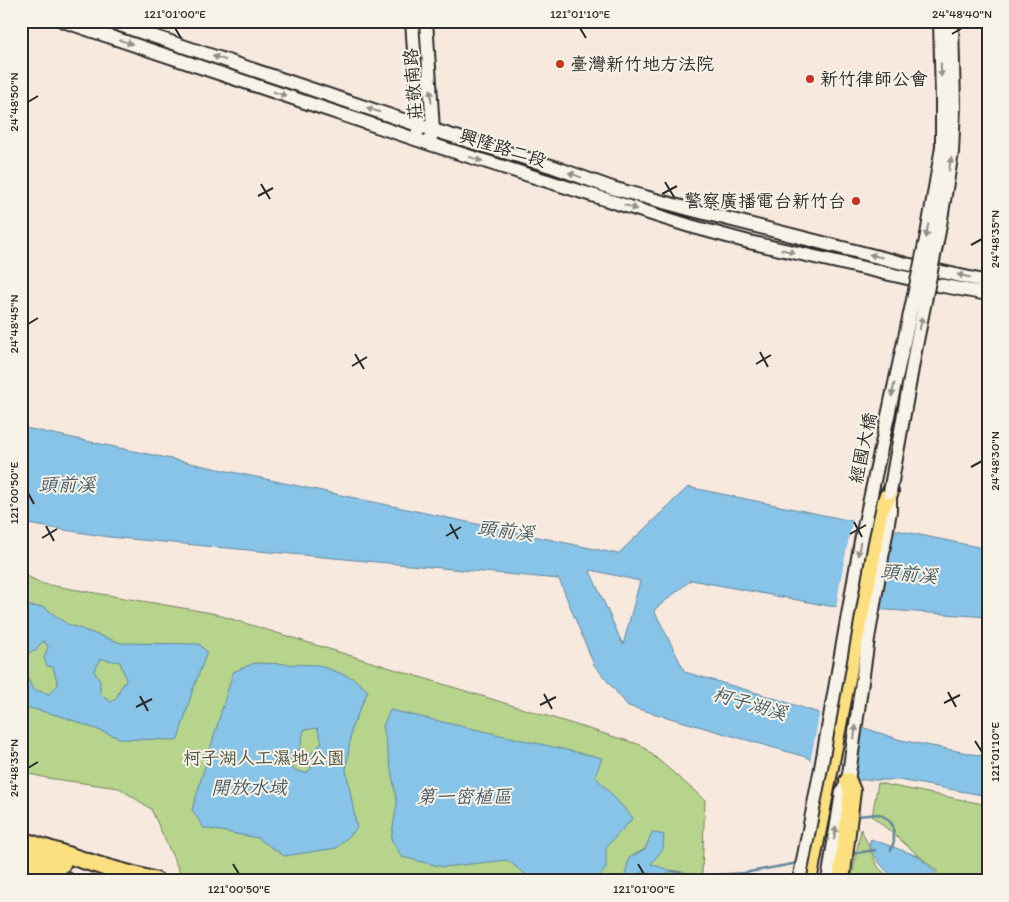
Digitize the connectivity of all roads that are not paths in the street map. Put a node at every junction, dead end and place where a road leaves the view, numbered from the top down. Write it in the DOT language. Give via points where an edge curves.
graph roads {
  1 [pos="63,21"];
  2 [pos="107,21"];
  3 [pos="412,21"];
  4 [pos="426,21"];
  5 [pos="940,21"];
  6 [pos="952,21"];
  7 [pos="98,27"];
  8 [pos="419,125"];
  9 [pos="433,130"];
  10 [pos="416,139"];
  11 [pos="430,144"];
  12 [pos="988,282"];
  13 [pos="988,294"];
  14 [pos="890,492"];
  15 [pos="848,780"];
  16 [pos="21,840"];
  17 [pos="21,852"];
  18 [pos="21,865"];
  19 [pos="67,881"];
  20 [pos="114,881"];
  21 [pos="156,881"];
  22 [pos="799,881"];
  23 [pos="808,881"];
  24 [pos="828,881"];
  25 [pos="841,881"];
  1 -- 7 [label="street, 興隆路二段"];
  2 -- 7 [label="street"];
  8 -- 2 [label="street, 興隆路二段, one-way"];
  3 -- 8 [label="street, 莊敬南路"];
  9 -- 4 [label="street, 莊敬南路, one-way"];
  5 -- 22 [label="street, 經國大橋, one-way, bridge" via="942,147 927,235 861,540"];
  14 -- 6 [label="street, 經國大橋, one-way, bridge" via="952,152"];
  7 -- 10 [label="street, 興隆路二段, one-way"];
  8 -- 9 [label="street, 興隆路二段"];
  8 -- 10 [label="street, 莊敬南路"];
  9 -- 11 [label="street, 莊敬南路"];
  12 -- 9 [label="street, 興隆路二段, one-way" via="612,188"];
  10 -- 11 [label="street, 興隆路二段"];
  11 -- 13 [label="street, 興隆路二段, one-way" via="715,233"];
  15 -- 14 [label="street, 經國大橋, one-way" via="890,511"];
  14 -- 23 [label="highway" via="879,512"];
  24 -- 15 [label="street, 經國大橋, one-way" via="842,792"];
  15 -- 25 [label="highway" via="852,791"];
  16 -- 21 [label="highway"];
  17 -- 20 [label="highway"];
  18 -- 19 [label="highway"];
}
